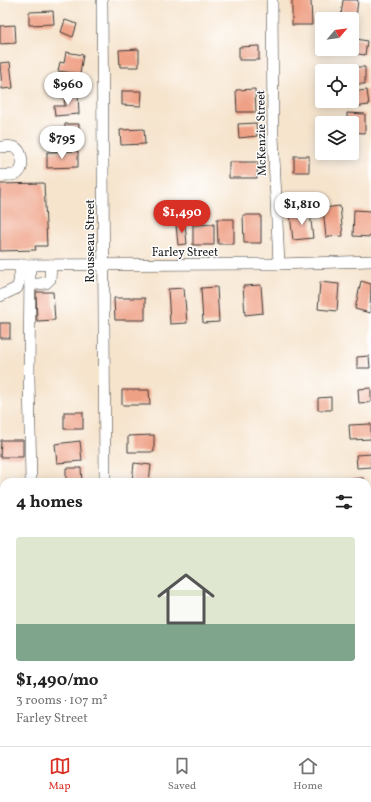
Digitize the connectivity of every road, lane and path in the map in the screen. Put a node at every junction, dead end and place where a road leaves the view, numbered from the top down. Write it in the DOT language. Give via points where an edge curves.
graph roads {
  1 [pos="102,0"];
  2 [pos="272,0"];
  3 [pos="0,147"];
  4 [pos="0,175"];
  5 [pos="371,261"];
  6 [pos="103,264"];
  7 [pos="279,264"];
  8 [pos="0,265"];
  9 [pos="25,265"];
  10 [pos="51,266"];
  11 [pos="30,285"];
  12 [pos="0,296"];
  13 [pos="31,478"];
  14 [pos="105,478"];
  1 -- 6 [label="street, Rousseau Street"];
  2 -- 7 [label="street, McKenzie Street" via="273,136"];
  3 -- 4 [label="street" via="15,147 22,159 19,172"];
  5 -- 7 [label="street, Farley Street"];
  6 -- 7 [label="street, Farley Street"];
  6 -- 10 [label="street, Farley Street"];
  6 -- 14 [label="street, Rousseau Street"];
  8 -- 9 [label="street, Farley Street"];
  9 -- 10 [label="street, Farley Street"];
  9 -- 11 [label="street"];
  9 -- 12 [label="street" via="17,288"];
  10 -- 11 [label="street" via="50,279 46,283"];
  11 -- 13 [label="street"];
}
